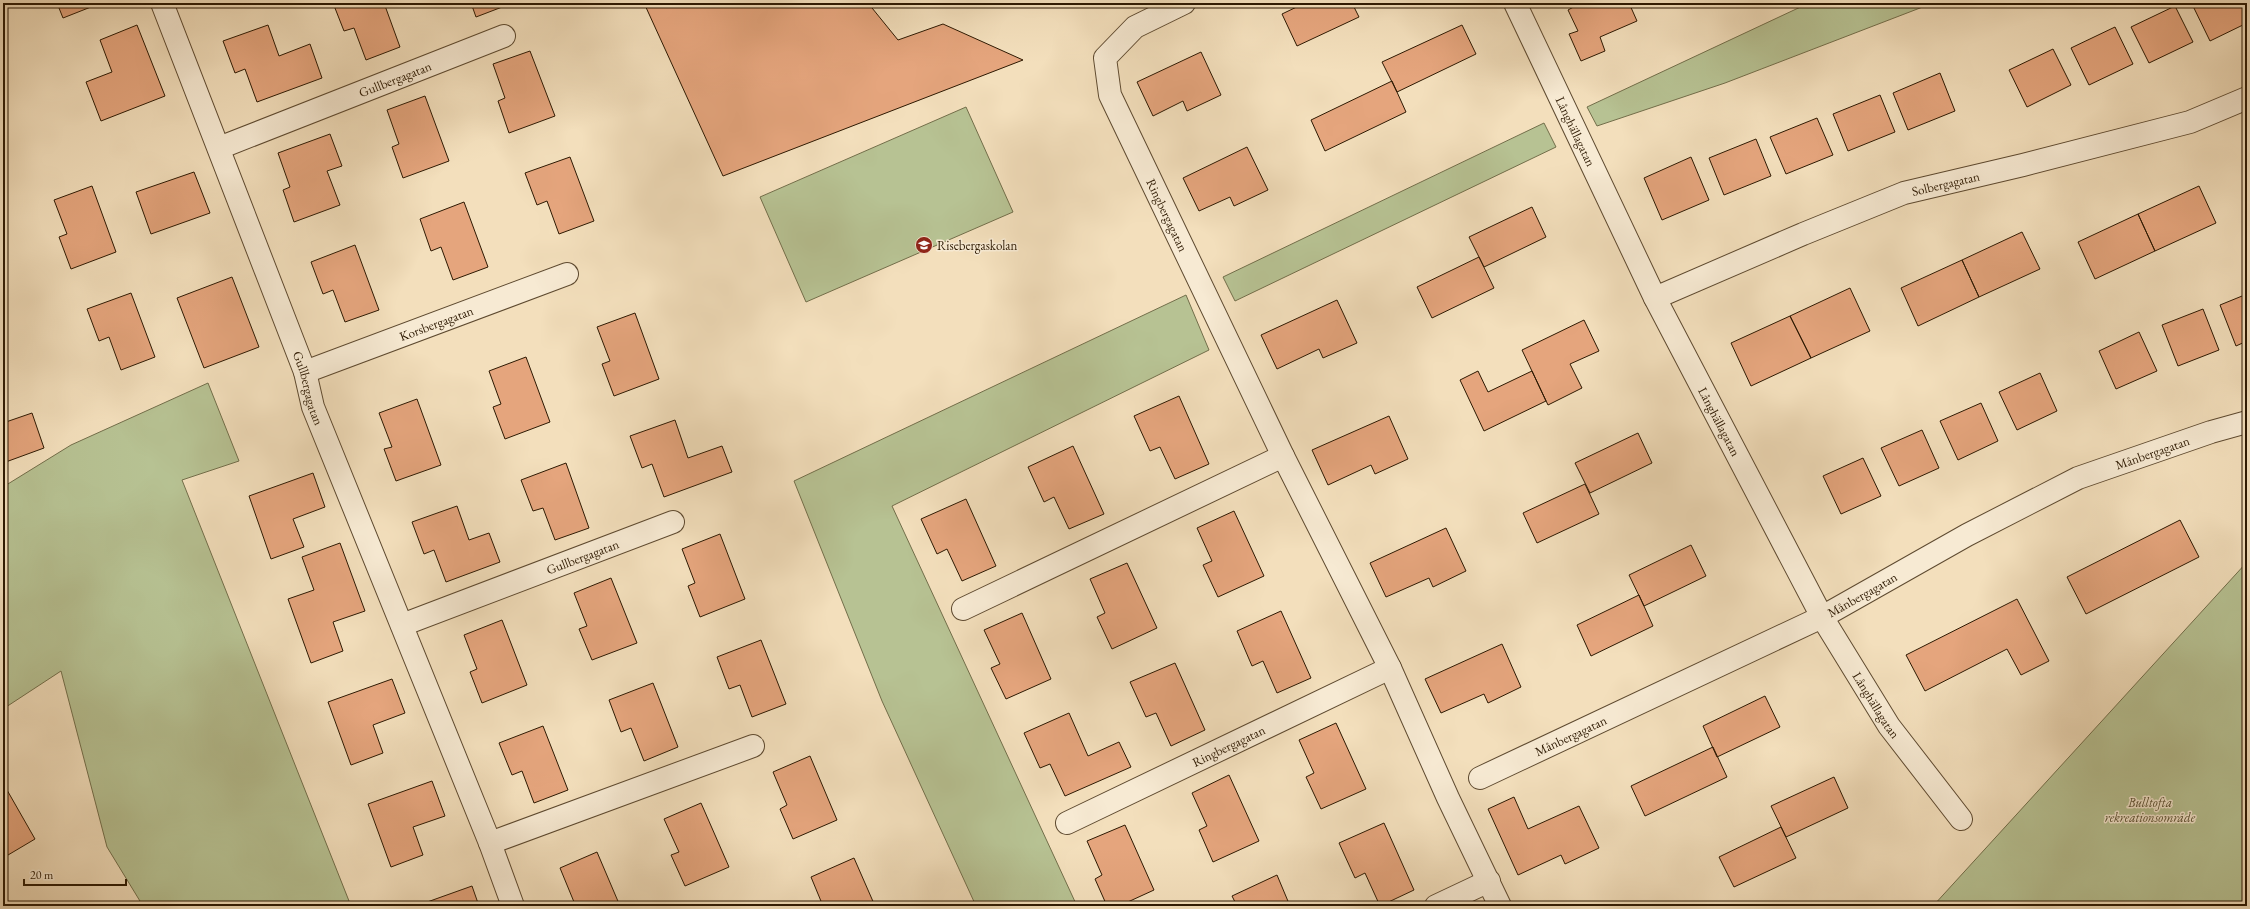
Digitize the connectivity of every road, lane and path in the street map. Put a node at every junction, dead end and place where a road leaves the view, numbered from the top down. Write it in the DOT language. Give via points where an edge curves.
graph roads {
  1 [pos="162,3"];
  2 [pos="1184,3"];
  3 [pos="1515,3"];
  4 [pos="504,36"];
  5 [pos="2247,98"];
  6 [pos="219,148"];
  7 [pos="567,274"];
  8 [pos="1655,298"];
  9 [pos="305,372"];
  10 [pos="2247,422"];
  11 [pos="1283,456"];
  12 [pos="673,522"];
  13 [pos="963,609"];
  14 [pos="1822,616"];
  15 [pos="402,625"];
  16 [pos="1390,668"];
  17 [pos="753,746"];
  18 [pos="1480,778"];
  19 [pos="1961,819"];
  20 [pos="1067,823"];
  21 [pos="490,843"];
  22 [pos="1488,881"];
  23 [pos="513,906"];
  24 [pos="1436,906"];
  25 [pos="1500,906"];
  1 -- 6 [label="street, Gullbergagatan"];
  2 -- 11 [label="street, Ringbergagatan" via="1135,27 1105,58 1110,95"];
  3 -- 8 [label="street, Långhällagatan"];
  4 -- 6 [label="street, Gullbergagatan"];
  5 -- 8 [label="street, Solbergagatan" via="2190,122 1904,193"];
  6 -- 9 [label="street, Gullbergagatan"];
  7 -- 9 [label="street, Korsbergagatan"];
  8 -- 14 [label="street, Långhällagatan"];
  9 -- 15 [label="street, Gullbergagatan" via="313,407"];
  10 -- 14 [label="street, Månbergagatan" via="2078,478 1967,535"];
  11 -- 13 [label="street"];
  11 -- 16 [label="street, Ringbergagatan"];
  12 -- 15 [label="street, Gullbergagatan"];
  14 -- 18 [label="street, Månbergagatan"];
  14 -- 19 [label="street, Långhällagatan" via="1888,726"];
  15 -- 21 [label="street, Gullbergagatan"];
  16 -- 20 [label="street, Ringbergagatan"];
  16 -- 22 [label="street, Ringbergagatan"];
  17 -- 21 [label="street"];
  21 -- 23 [label="street, Gullbergagatan"];
  22 -- 24 [label="street"];
  22 -- 25 [label="street, Ringbergagatan"];
}
